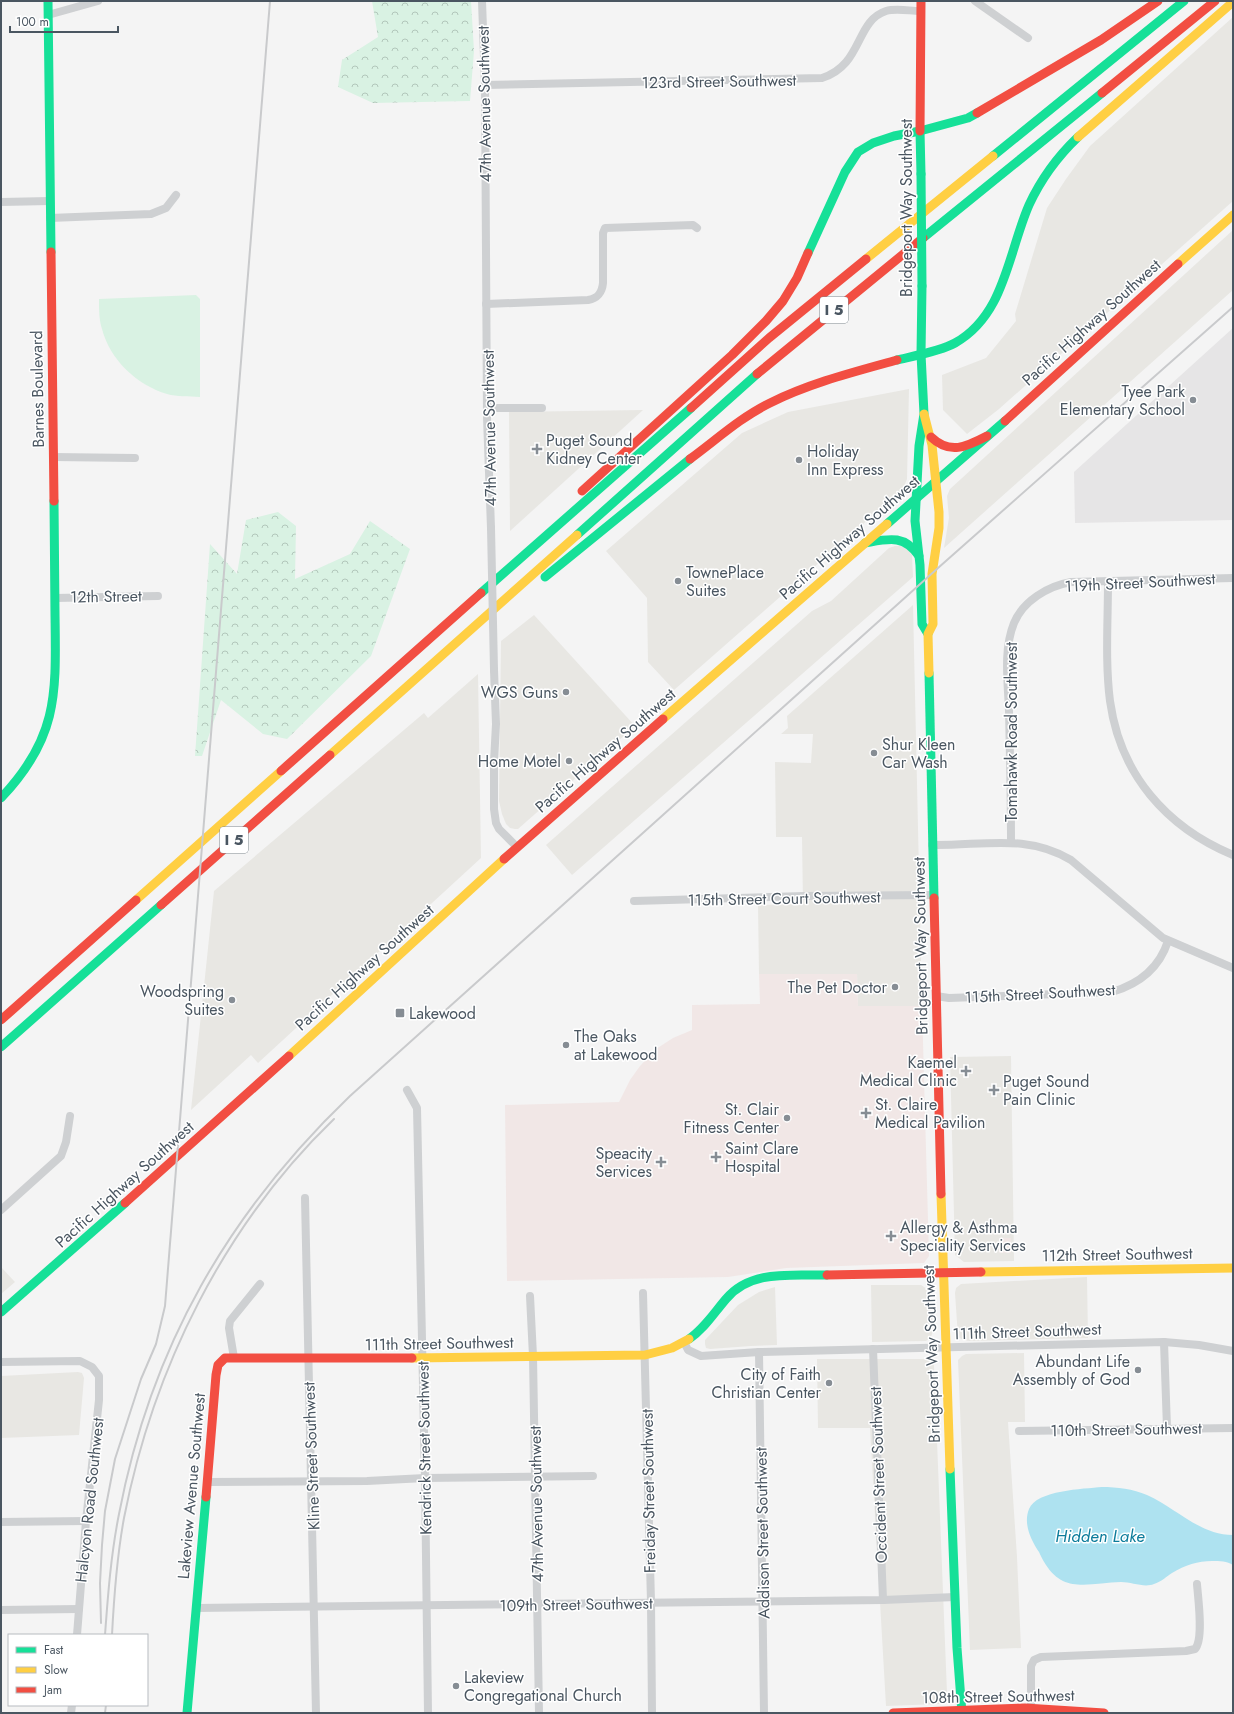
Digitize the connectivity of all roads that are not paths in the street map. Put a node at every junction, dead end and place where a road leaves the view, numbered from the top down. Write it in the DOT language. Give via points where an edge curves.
graph roads {
  1 [pos="48,1"];
  2 [pos="98,1"];
  3 [pos="482,1"];
  4 [pos="921,1"];
  5 [pos="975,1"];
  6 [pos="1158,1"];
  7 [pos="1184,1"];
  8 [pos="1215,1"];
  9 [pos="1232,3"];
  10 [pos="920,11"];
  11 [pos="48,15"];
  12 [pos="1028,38"];
  13 [pos="485,84"];
  14 [pos="920,131"];
  15 [pos="176,195"];
  16 [pos="50,201"];
  17 [pos="1,202"];
  18 [pos="1233,215"];
  19 [pos="50,218"];
  20 [pos="697,228"];
  21 [pos="486,304"];
  22 [pos="921,354"];
  23 [pos="487,408"];
  24 [pos="542,408"];
  25 [pos="924,414"];
  26 [pos="921,433"];
  27 [pos="987,436"];
  28 [pos="931,437"];
  29 [pos="53,458"];
  30 [pos="134,458"];
  31 [pos="937,482"];
  32 [pos="916,499"];
  33 [pos="865,543"];
  34 [pos="919,556"];
  35 [pos="1233,578"];
  36 [pos="1108,582"];
  37 [pos="158,596"];
  38 [pos="55,598"];
  39 [pos="463,610"];
  40 [pos="1014,623"];
  41 [pos="467,634"];
  42 [pos="928,634"];
  43 [pos="1,798"];
  44 [pos="1012,843"];
  45 [pos="932,844"];
  46 [pos="517,847"];
  47 [pos="1233,855"];
  48 [pos="933,896"];
  49 [pos="634,901"];
  50 [pos="1168,941"];
  51 [pos="1233,968"];
  52 [pos="936,996"];
  53 [pos="1,1020"];
  54 [pos="1,1047"];
  55 [pos="408,1090"];
  56 [pos="70,1116"];
  57 [pos="305,1198"];
  58 [pos="1,1210"];
  59 [pos="1233,1268"];
  60 [pos="943,1274"];
  61 [pos="260,1284"];
  62 [pos="643,1293"];
  63 [pos="530,1296"];
  64 [pos="1,1312"];
  65 [pos="684,1342"];
  66 [pos="1164,1342"];
  67 [pos="945,1348"];
  68 [pos="873,1350"];
  69 [pos="1233,1351"];
  70 [pos="759,1352"];
  71 [pos="645,1354"];
  72 [pos="533,1356"];
  73 [pos="234,1358"];
  74 [pos="423,1358"];
  75 [pos="308,1359"];
  76 [pos="1,1362"];
  77 [pos="1167,1428"];
  78 [pos="1233,1428"];
  79 [pos="1020,1431"];
  80 [pos="592,1476"];
  81 [pos="536,1477"];
  82 [pos="425,1478"];
  83 [pos="312,1480"];
  84 [pos="207,1482"];
  85 [pos="86,1521"];
  86 [pos="1,1522"];
  87 [pos="1197,1584"];
  88 [pos="956,1597"];
  89 [pos="883,1600"];
  90 [pos="763,1601"];
  91 [pos="651,1602"];
  92 [pos="538,1604"];
  93 [pos="426,1605"];
  94 [pos="314,1607"];
  95 [pos="196,1608"];
  96 [pos="79,1609"];
  97 [pos="1,1610"];
  98 [pos="77,1634"];
  99 [pos="1031,1709"];
  100 [pos="1069,1711"];
  101 [pos="962,1712"];
  102 [pos="187,1713"];
  103 [pos="316,1713"];
  104 [pos="428,1713"];
  105 [pos="539,1713"];
  106 [pos="652,1713"];
  107 [pos="764,1713"];
  108 [pos="893,1713"];
  109 [pos="1104,1713"];
  1 -- 11 [label="main road, Barnes Boulevard"];
  2 -- 11 [label="street"];
  3 -- 13 [label="street, 47th Avenue Southwest"];
  4 -- 10 [label="main road, Bridgeport Way Southwest"];
  5 -- 12 [label="street"];
  6 -- 14 [label="main road" via="1101,40 968,118"];
  7 -- 39 [label="main road, I 5" via="769,338"];
  8 -- 41 [label="main road, I 5" via="777,356"];
  9 -- 22 [label="main road" via="1056,160 1038,186 1000,290 985,318 954,344"];
  10 -- 13 [label="street, 123rd Street Southwest" via="887,11 872,19 852,55 842,67 832,75 822,78"];
  10 -- 14 [label="main road, Bridgeport Way Southwest"];
  11 -- 16 [label="main road, Barnes Boulevard"];
  13 -- 21 [label="street, 47th Avenue Southwest"];
  14 -- 22 [label="main road, Bridgeport Way Southwest, bridge"];
  14 -- 39 [label="main road" via="873,143 858,152 844,172 797,278 766,322 506,561"];
  15 -- 19 [label="street" via="166,208 151,214"];
  16 -- 17 [label="street"];
  16 -- 19 [label="main road, Barnes Boulevard"];
  18 -- 27 [label="main road, Pacific Highway Southwest"];
  19 -- 29 [label="main road, Barnes Boulevard"];
  20 -- 21 [label="street" via="693,225 604,229 603,283 599,296 588,300"];
  21 -- 23 [label="street, 47th Avenue Southwest"];
  22 -- 25 [label="main road, Bridgeport Way Southwest"];
  22 -- 41 [label="main road" via="821,382 768,404 682,465 509,607"];
  23 -- 24 [label="street"];
  23 -- 46 [label="street, 47th Avenue Southwest, bridge" via="496,724 495,816 499,829"];
  25 -- 26 [label="main road, Bridgeport Way Southwest"];
  25 -- 28 [label="main road, Bridgeport Way Southwest"];
  26 -- 31 [label="main road" via="928,466"];
  26 -- 32 [label="main road, Bridgeport Way Southwest"];
  27 -- 28 [label="main road" via="969,446 948,449 939,446"];
  27 -- 31 [label="main road, Pacific Highway Southwest"];
  28 -- 31 [label="main road, Bridgeport Way Southwest"];
  29 -- 30 [label="street"];
  29 -- 38 [label="main road, Barnes Boulevard"];
  31 -- 32 [label="main road, Pacific Highway Southwest"];
  31 -- 42 [label="main road, Bridgeport Way Southwest" via="939,528 932,574 933,624"];
  32 -- 33 [label="main road, Pacific Highway Southwest"];
  32 -- 34 [label="main road, Bridgeport Way Southwest" via="915,521"];
  33 -- 34 [label="main road" via="902,540 912,545"];
  33 -- 46 [label="main road, Pacific Highway Southwest"];
  34 -- 42 [label="main road, Bridgeport Way Southwest" via="922,624"];
  35 -- 36 [label="street, 119th Street Southwest"];
  36 -- 40 [label="street, 119th Street Southwest" via="1071,582 1048,589 1028,604"];
  36 -- 47 [label="street" via="1109,686 1123,749 1146,790 1163,810 1193,835"];
  37 -- 38 [label="street, 12th Street"];
  38 -- 43 [label="main road, Barnes Boulevard" via="53,705 41,740 25,771"];
  39 -- 53 [label="main road, I 5"];
  40 -- 44 [label="street, Tomahawk Road Southwest" via="1008,655"];
  41 -- 54 [label="main road, I 5"];
  42 -- 45 [label="main road, Bridgeport Way Southwest"];
  44 -- 45 [label="street"];
  44 -- 50 [label="street" via="1042,847 1071,860 1154,932"];
  45 -- 48 [label="main road, Bridgeport Way Southwest"];
  46 -- 64 [label="main road, Pacific Highway Southwest" via="259,1083"];
  48 -- 49 [label="street, 115th Street Court Southwest" via="804,896"];
  48 -- 52 [label="main road, Bridgeport Way Southwest"];
  50 -- 51 [label="street"];
  50 -- 52 [label="street, 115th Street Southwest" via="1161,958 1145,976 1130,986 1112,992 949,998"];
  52 -- 60 [label="main road, Bridgeport Way Southwest"];
  55 -- 74 [label="street, Kendrick Street Southwest" via="417,1108"];
  56 -- 58 [label="street" via="61,1156"];
  57 -- 75 [label="street, Kline Street Southwest"];
  59 -- 60 [label="main road, 112th Street Southwest"];
  60 -- 65 [label="main road, 112th Street Southwest" via="773,1276 751,1280 734,1292 700,1330"];
  60 -- 67 [label="main road, Bridgeport Way Southwest"];
  61 -- 73 [label="street" via="230,1321"];
  62 -- 71 [label="street, Freiday Street Southwest"];
  63 -- 72 [label="street, 47th Avenue Southwest"];
  65 -- 70 [label="street, 111th Street Southwest" via="688,1350 701,1356"];
  65 -- 71 [label="main road, 112th Street Southwest" via="664,1351"];
  66 -- 67 [label="street, 111th Street Southwest"];
  66 -- 69 [label="street, 111th Street Southwest"];
  66 -- 77 [label="street"];
  67 -- 68 [label="street, 111th Street Southwest"];
  67 -- 88 [label="main road, Bridgeport Way Southwest"];
  68 -- 70 [label="street, 111th Street Southwest"];
  68 -- 89 [label="street, Occident Street Southwest"];
  70 -- 90 [label="street, Addison Street Southwest"];
  71 -- 72 [label="main road, 111th Street Southwest"];
  71 -- 91 [label="street, Freiday Street Southwest"];
  72 -- 74 [label="main road, 111th Street Southwest"];
  72 -- 81 [label="street, 47th Avenue Southwest"];
  73 -- 75 [label="main road, 111th Street Southwest"];
  73 -- 84 [label="main road, Lakeview Avenue Southwest" via="225,1358 216,1370"];
  74 -- 75 [label="main road, 111th Street Southwest"];
  74 -- 82 [label="street, Kendrick Street Southwest"];
  75 -- 83 [label="street, Kline Street Southwest"];
  76 -- 85 [label="street, Halcyon Road Southwest" via="80,1361 92,1367 98,1375 100,1392"];
  77 -- 78 [label="street, 110th Street Southwest"];
  77 -- 79 [label="street, 110th Street Southwest"];
  80 -- 81 [label="street"];
  81 -- 82 [label="street"];
  81 -- 92 [label="street, 47th Avenue Southwest"];
  82 -- 83 [label="street"];
  82 -- 93 [label="street, Kendrick Street Southwest"];
  83 -- 84 [label="street"];
  83 -- 94 [label="street, Kline Street Southwest"];
  84 -- 95 [label="main road, Lakeview Avenue Southwest"];
  85 -- 86 [label="street"];
  85 -- 96 [label="street, Halcyon Road Southwest"];
  87 -- 99 [label="street" via="1199,1636 1195,1649 1041,1656 1034,1660 1031,1666"];
  88 -- 89 [label="street, 109th Street Southwest"];
  88 -- 101 [label="main road, Bridgeport Way Southwest"];
  89 -- 90 [label="street, 109th Street Southwest"];
  90 -- 91 [label="street, 109th Street Southwest"];
  90 -- 107 [label="street, Addison Street Southwest"];
  91 -- 92 [label="street, 109th Street Southwest"];
  91 -- 106 [label="street, Freiday Street Southwest"];
  92 -- 93 [label="street, 109th Street Southwest"];
  92 -- 105 [label="street, 47th Avenue Southwest"];
  93 -- 94 [label="street, 109th Street Southwest"];
  93 -- 104 [label="street, Kendrick Street Southwest"];
  94 -- 95 [label="street, 109th Street Southwest"];
  94 -- 103 [label="street, Kline Street Southwest"];
  95 -- 102 [label="main road, Lakeview Avenue Southwest"];
  96 -- 97 [label="street"];
  96 -- 98 [label="street, Halcyon Road Southwest"];
  99 -- 100 [label="main road, 108th Street Southwest"];
  99 -- 101 [label="main road, 108th Street Southwest"];
  100 -- 109 [label="main road, 108th Street Southwest"];
  101 -- 108 [label="main road, 108th Street Southwest"];
}
